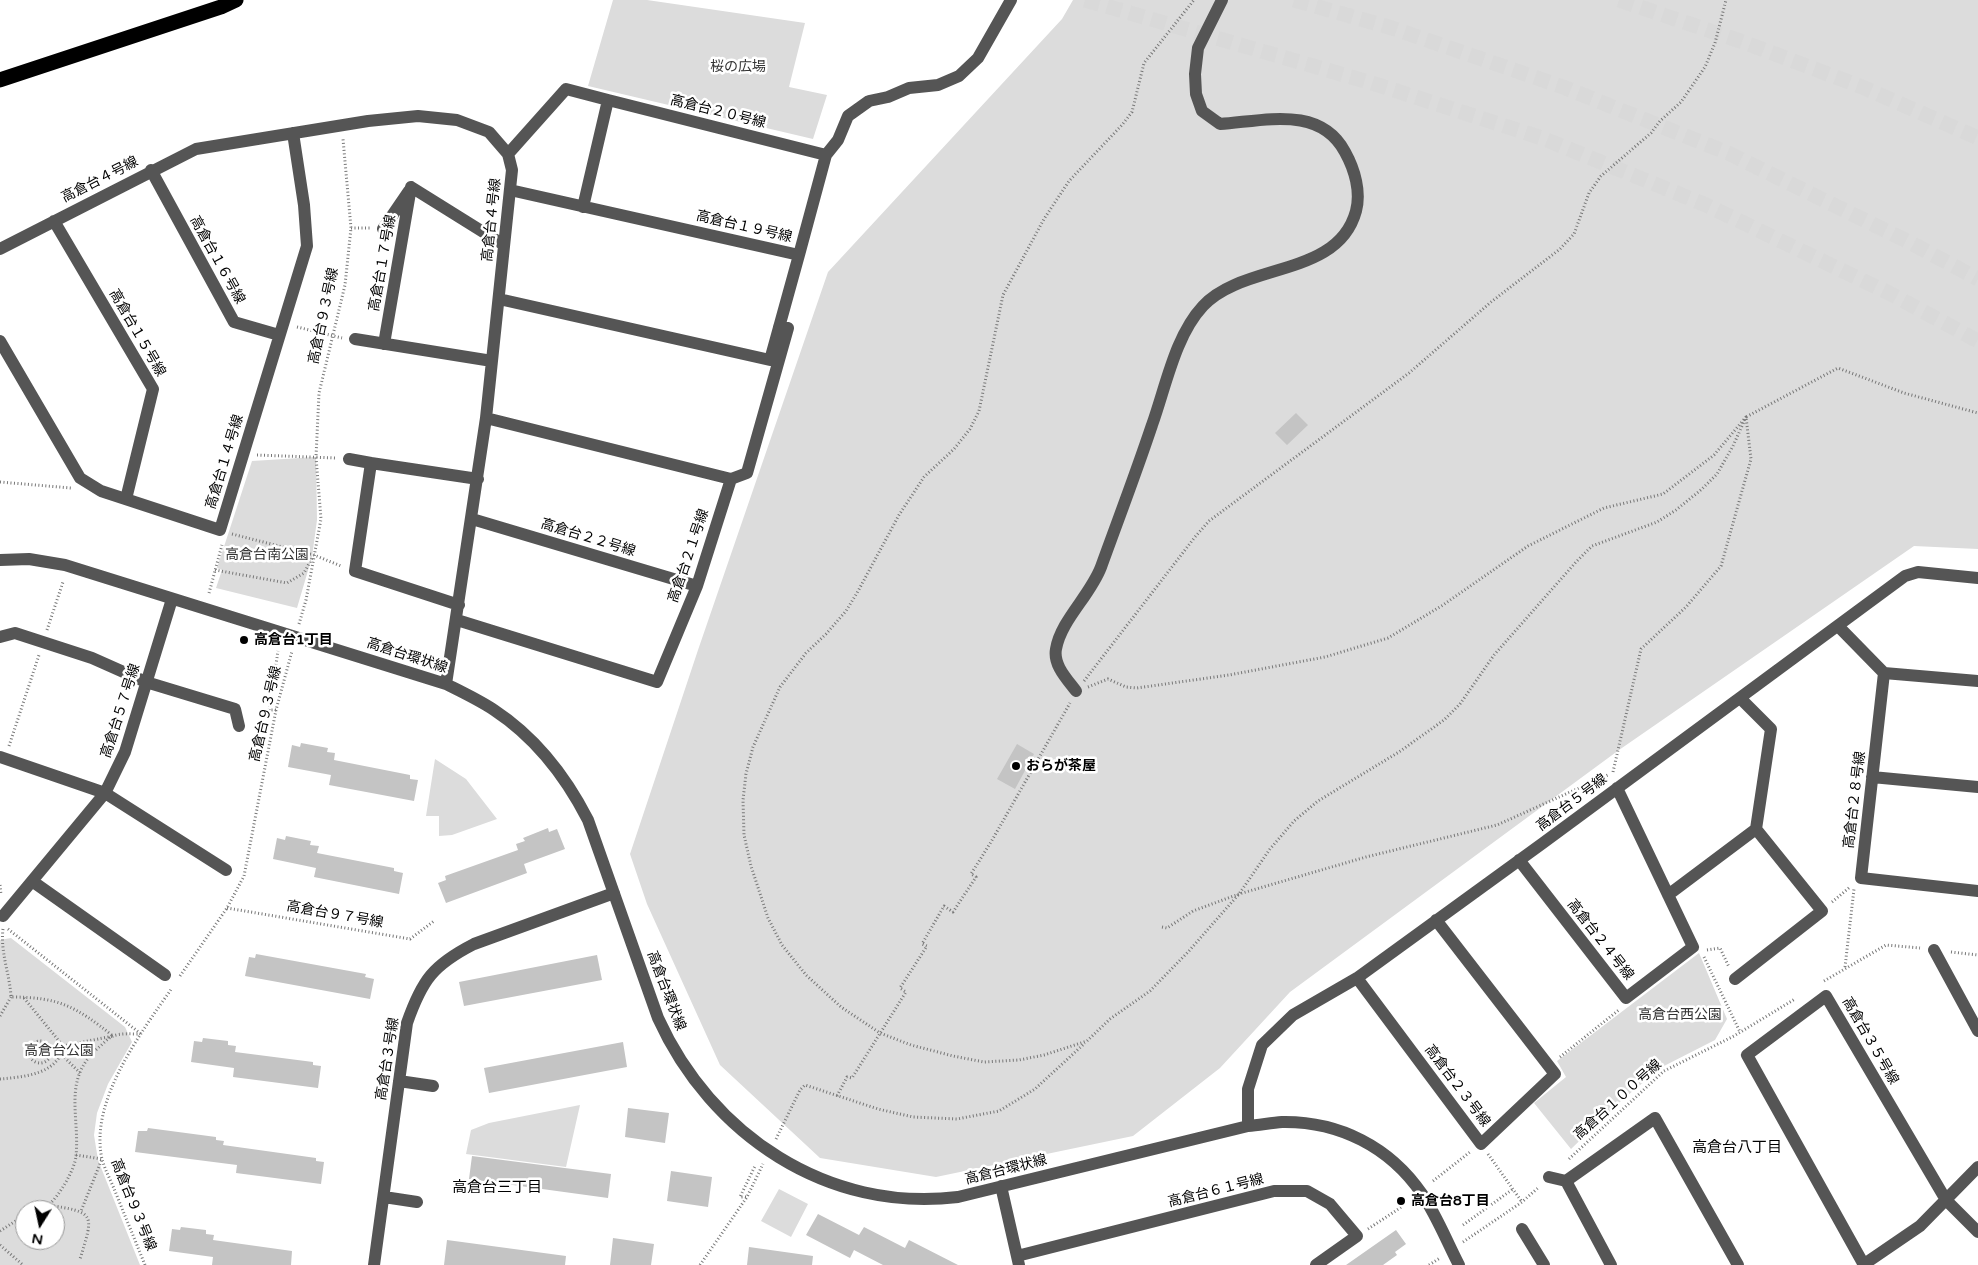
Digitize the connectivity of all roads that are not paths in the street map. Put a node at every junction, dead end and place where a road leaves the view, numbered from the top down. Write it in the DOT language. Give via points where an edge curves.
graph roads {
  1 [pos="236,0"];
  2 [pos="1011,0"];
  3 [pos="1222,0"];
  4 [pos="0,80"];
  5 [pos="608,100"];
  6 [pos="293,133"];
  7 [pos="508,154"];
  8 [pos="826,155"];
  9 [pos="151,170"];
  10 [pos="411,187"];
  11 [pos="510,190"];
  12 [pos="583,207"];
  13 [pos="54,221"];
  14 [pos="383,229"];
  15 [pos="504,245"];
  16 [pos="0,249"];
  17 [pos="799,255"];
  18 [pos="499,299"];
  19 [pos="779,327"];
  20 [pos="281,329"];
  21 [pos="355,339"];
  22 [pos="0,341"];
  23 [pos="384,344"];
  24 [pos="492,361"];
  25 [pos="486,418"];
  26 [pos="349,459"];
  27 [pos="371,463"];
  28 [pos="731,478"];
  29 [pos="478,479"];
  30 [pos="126,499"];
  31 [pos="472,519"];
  32 [pos="0,560"];
  33 [pos="1978,578"];
  34 [pos="696,586"];
  35 [pos="172,599"];
  36 [pos="459,605"];
  37 [pos="457,620"];
  38 [pos="1838,626"];
  39 [pos="0,637"];
  40 [pos="1884,673"];
  41 [pos="1978,681"];
  42 [pos="146,682"];
  43 [pos="446,684"];
  44 [pos="1076,691"];
  45 [pos="1740,698"];
  46 [pos="239,726"];
  47 [pos="2,758"];
  48 [pos="1872,777"];
  49 [pos="1978,787"];
  50 [pos="1618,788"];
  51 [pos="105,793"];
  52 [pos="1756,829"];
  53 [pos="1519,860"];
  54 [pos="226,870"];
  55 [pos="32,881"];
  56 [pos="1978,891"];
  57 [pos="614,893"];
  58 [pos="1668,895"];
  59 [pos="3,916"];
  60 [pos="1436,920"];
  61 [pos="1934,950"];
  62 [pos="165,975"];
  63 [pos="1357,978"];
  64 [pos="1735,978"];
  65 [pos="1978,1031"];
  66 [pos="399,1081"];
  67 [pos="433,1086"];
  68 [pos="1248,1126"];
  69 [pos="1978,1167"];
  70 [pos="1549,1177"];
  71 [pos="1566,1181"];
  72 [pos="1001,1186"];
  73 [pos="384,1197"];
  74 [pos="1946,1200"];
  75 [pos="418,1202"];
  76 [pos="1522,1229"];
  77 [pos="1978,1232"];
  78 [pos="1018,1260"];
  79 [pos="374,1265"];
  80 [pos="1316,1265"];
  81 [pos="1460,1265"];
  82 [pos="1544,1265"];
  83 [pos="1611,1265"];
  84 [pos="1738,1265"];
  85 [pos="1863,1265"];
  1 -- 4 [label="highway"];
  2 -- 8 [label="street" via="978,58 959,76 938,85 909,88 868,101 848,116 838,140"];
  3 -- 44 [label="street" via="1198,48 1196,94 1202,111 1220,124 1287,118 1311,123 1332,133 1350,162 1359,200 1343,239 1306,261 1219,292 1186,328 1100,570 1061,632 1055,650 1059,668"];
  5 -- 7 [label="street, 高倉台２０号線" via="566,89"];
  5 -- 8 [label="street, 高倉台２０号線"];
  5 -- 12 [label="street"];
  6 -- 7 [label="street, 高倉台４号線" via="418,116 457,120 489,132"];
  6 -- 9 [label="street, 高倉台４号線" via="196,149"];
  6 -- 20 [label="street, 高倉台１４号線" via="304,205 306,246"];
  7 -- 11 [label="street, 高倉台４号線" via="512,170"];
  8 -- 17 [label="street"];
  9 -- 13 [label="street, 高倉台４号線"];
  9 -- 20 [label="street, 高倉台１６号線" via="234,322"];
  10 -- 14 [label="street, 高倉台１７号線"];
  10 -- 15 [label="street"];
  10 -- 23 [label="street, 高倉台１７号線"];
  11 -- 12 [label="street, 高倉台１９号線"];
  11 -- 15 [label="street, 高倉台４号線"];
  12 -- 17 [label="street, 高倉台１９号線"];
  13 -- 16 [label="street, 高倉台４号線"];
  13 -- 30 [label="street, 高倉台１５号線" via="153,389"];
  15 -- 18 [label="street, 高倉台４号線"];
  17 -- 19 [label="street, 高倉台１９号線"];
  18 -- 19 [label="street, 高倉台１９号線" via="770,360"];
  18 -- 24 [label="street, 高倉台４号線"];
  19 -- 28 [label="street" via="788,328 747,473"];
  20 -- 30 [label="street, 高倉台１４号線" via="220,530"];
  21 -- 23 [label="street"];
  22 -- 30 [label="street, 高倉台１４号線" via="80,478 101,491"];
  23 -- 24 [label="street"];
  24 -- 25 [label="street, 高倉台４号線"];
  25 -- 28 [label="street"];
  25 -- 29 [label="street, 高倉台４号線"];
  26 -- 27 [label="street"];
  27 -- 29 [label="street"];
  27 -- 36 [label="street" via="355,571"];
  28 -- 34 [label="street, 高倉台２１号線"];
  29 -- 31 [label="street, 高倉台４号線"];
  31 -- 34 [label="street, 高倉台２２号線"];
  31 -- 36 [label="street, 高倉台４号線"];
  32 -- 35 [label="street, 高倉台環状線" via="28,559 65,565"];
  33 -- 38 [label="street, 高倉台５号線" via="1918,572 1905,576"];
  34 -- 37 [label="street, 高倉台２１号線" via="657,682"];
  35 -- 42 [label="street, 高倉台５７号線"];
  35 -- 43 [label="street, 高倉台環状線"];
  36 -- 37 [label="street, 高倉台４号線"];
  37 -- 43 [label="street, 高倉台４号線"];
  38 -- 40 [label="street"];
  38 -- 45 [label="street, 高倉台５号線"];
  39 -- 42 [label="street" via="15,633 92,658"];
  40 -- 41 [label="street"];
  40 -- 48 [label="street, 高倉台２８号線"];
  42 -- 46 [label="street" via="235,709"];
  42 -- 51 [label="street, 高倉台５７号線" via="125,752"];
  43 -- 57 [label="street, 高倉台環状線" via="494,709 558,770 588,820"];
  45 -- 50 [label="street, 高倉台５号線"];
  45 -- 52 [label="street" via="1771,729"];
  47 -- 51 [label="street"];
  48 -- 49 [label="street"];
  48 -- 56 [label="street, 高倉台２８号線" via="1861,878"];
  50 -- 53 [label="street, 高倉台５号線"];
  50 -- 58 [label="street, 高倉台２４号線"];
  51 -- 54 [label="street"];
  51 -- 55 [label="street, 高倉台５７号線"];
  52 -- 58 [label="street"];
  52 -- 64 [label="street" via="1822,911"];
  53 -- 58 [label="street, 高倉台２４号線" via="1626,998 1693,947"];
  53 -- 60 [label="street, 高倉台５号線"];
  55 -- 59 [label="street, 高倉台５７号線"];
  55 -- 62 [label="street"];
  57 -- 66 [label="street, 高倉台３号線" via="474,944 431,972 417,994 407,1023"];
  57 -- 72 [label="street, 高倉台環状線" via="666,1036 710,1101 764,1149 832,1184 868,1194 940,1199"];
  60 -- 63 [label="street, 高倉台５号線"];
  60 -- 63 [label="street, 高倉台２３号線" via="1555,1074 1481,1144"];
  61 -- 65 [label="street"];
  63 -- 68 [label="street, 高倉台５号線" via="1293,1016 1262,1045 1248,1088"];
  66 -- 67 [label="street"];
  66 -- 73 [label="street, 高倉台３号線"];
  68 -- 72 [label="street, 高倉台環状線"];
  68 -- 81 [label="street, 高倉台環状線" via="1282,1122 1314,1124 1344,1132 1374,1146 1395,1162 1422,1194"];
  69 -- 74 [label="street"];
  70 -- 71 [label="street"];
  71 -- 83 [label="street"];
  71 -- 84 [label="street" via="1655,1118"];
  72 -- 78 [label="street"];
  73 -- 75 [label="street"];
  73 -- 79 [label="street, 高倉台３号線"];
  74 -- 77 [label="street, 高倉台３５号線"];
  74 -- 85 [label="street" via="1920,1226"];
  74 -- 85 [label="street, 高倉台３５号線" via="1826,996 1748,1055"];
  76 -- 82 [label="street"];
  78 -- 80 [label="street, 高倉台６１号線" via="1274,1192 1307,1191 1330,1204 1357,1236"];
}
